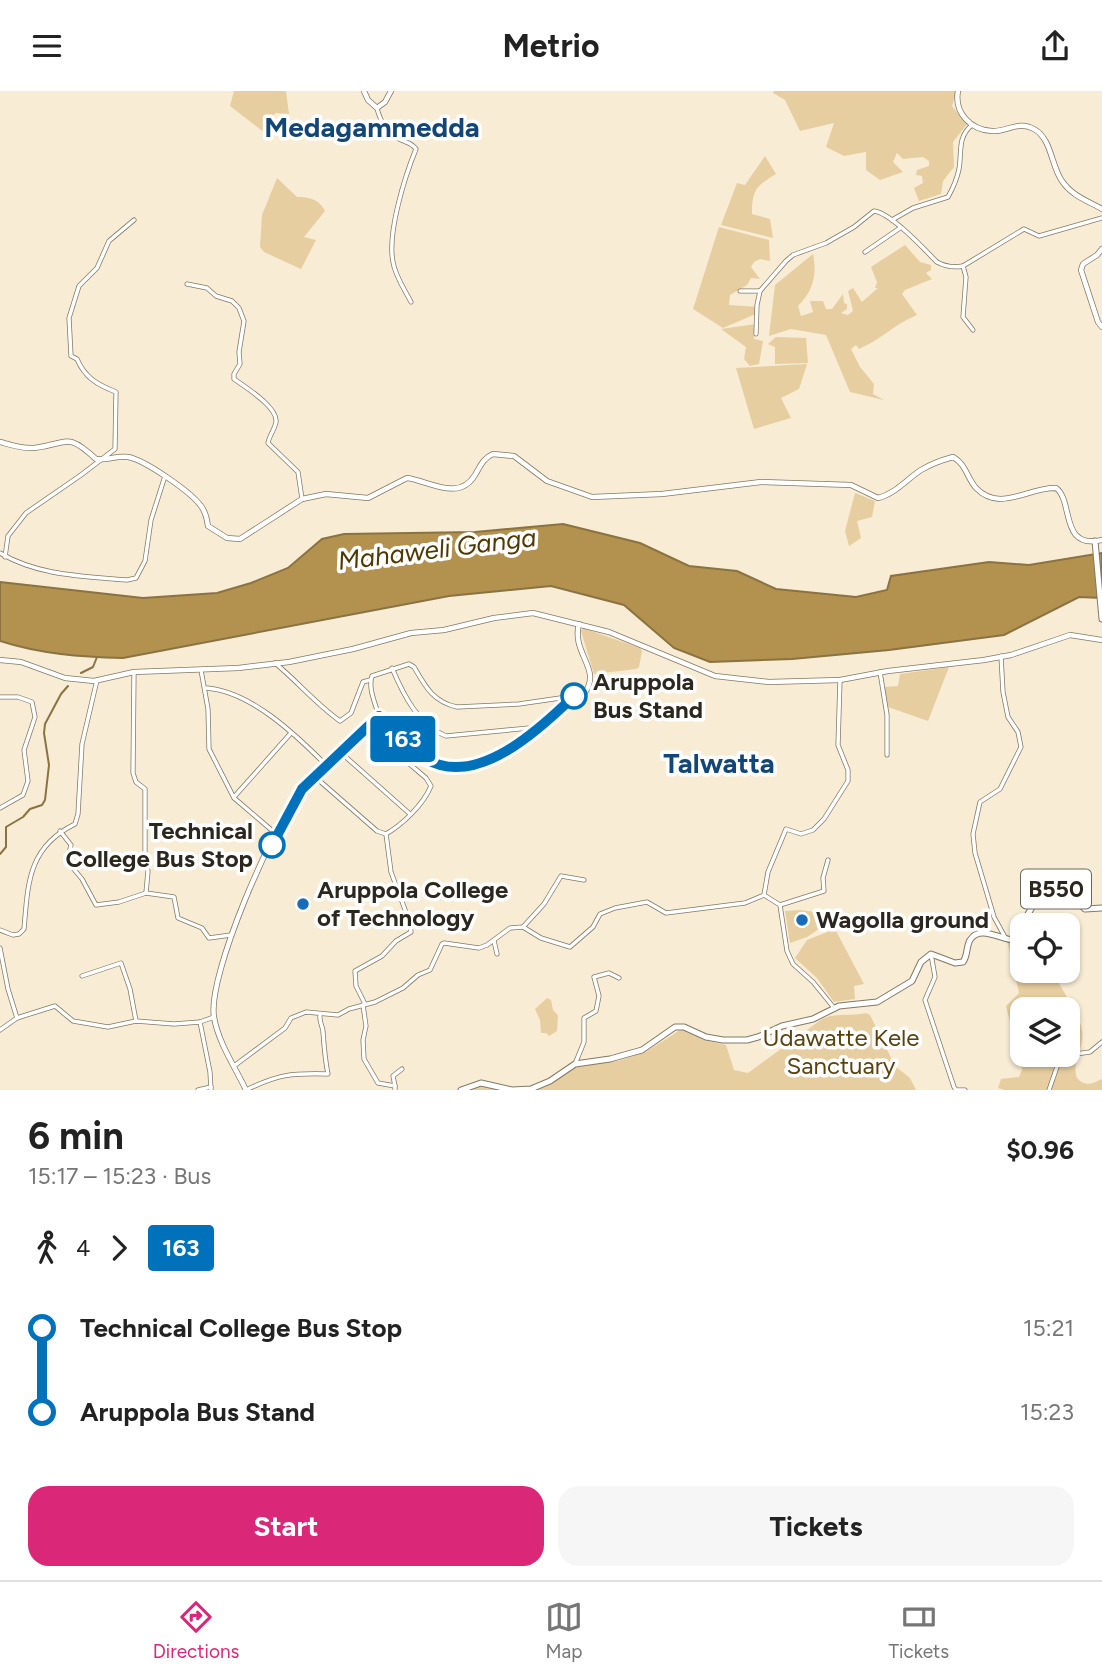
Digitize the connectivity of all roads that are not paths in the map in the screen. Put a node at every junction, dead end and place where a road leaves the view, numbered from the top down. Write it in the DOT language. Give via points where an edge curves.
graph roads {
  1 [pos="364,91"];
  2 [pos="391,91"];
  3 [pos="958,91"];
  4 [pos="377,108"];
  5 [pos="974,124"];
  6 [pos="1102,209"];
  7 [pos="1102,218"];
  8 [pos="134,220"];
  9 [pos="891,221"];
  10 [pos="900,228"];
  11 [pos="1102,249"];
  12 [pos="865,252"];
  13 [pos="963,266"];
  14 [pos="187,284"];
  15 [pos="740,291"];
  16 [pos="760,291"];
  17 [pos="411,302"];
  18 [pos="1102,327"];
  19 [pos="973,330"];
  20 [pos="756,334"];
  21 [pos="0,442"];
  22 [pos="99,460"];
  23 [pos="165,475"];
  24 [pos="302,499"];
  25 [pos="1098,543"];
  26 [pos="0,553"];
  27 [pos="5,557"];
  28 [pos="1101,611"];
  29 [pos="1102,619"];
  30 [pos="579,624"];
  31 [pos="1102,640"];
  32 [pos="1001,656"];
  33 [pos="0,660"];
  34 [pos="274,663"];
  35 [pos="392,668"];
  36 [pos="201,669"];
  37 [pos="134,672"];
  38 [pos="880,672"];
  39 [pos="97,680"];
  40 [pos="370,680"];
  41 [pos="840,680"];
  42 [pos="206,688"];
  43 [pos="574,696"];
  44 [pos="0,697"];
  45 [pos="379,716"];
  46 [pos="366,727"];
  47 [pos="542,727"];
  48 [pos="290,733"];
  49 [pos="339,751"];
  50 [pos="887,755"];
  51 [pos="325,764"];
  52 [pos="314,776"];
  53 [pos="234,797"];
  54 [pos="0,808"];
  55 [pos="410,814"];
  56 [pos="60,831"];
  57 [pos="276,834"];
  58 [pos="386,834"];
  59 [pos="828,860"];
  60 [pos="584,880"];
  61 [pos="146,894"];
  62 [pos="764,895"];
  63 [pos="780,905"];
  64 [pos="1102,908"];
  65 [pos="1029,913"];
  66 [pos="523,927"];
  67 [pos="0,930"];
  68 [pos="231,935"];
  69 [pos="1010,939"];
  70 [pos="494,940"];
  71 [pos="1007,940"];
  72 [pos="0,948"];
  73 [pos="497,954"];
  74 [pos="930,954"];
  75 [pos="82,977"];
  76 [pos="620,978"];
  77 [pos="364,1004"];
  78 [pos="835,1009"];
  79 [pos="320,1014"];
  80 [pos="214,1017"];
  81 [pos="17,1019"];
  82 [pos="136,1021"];
  83 [pos="200,1022"];
  84 [pos="0,1030"];
  85 [pos="1102,1042"];
  86 [pos="1080,1053"];
  87 [pos="575,1065"];
  88 [pos="234,1066"];
  89 [pos="1057,1067"];
  90 [pos="402,1069"];
  91 [pos="211,1088"];
  92 [pos="395,1088"];
  93 [pos="198,1090"];
  94 [pos="246,1090"];
  95 [pos="461,1090"];
  96 [pos="965,1090"];
  97 [pos="1049,1090"];
  1 -- 4 [label="street"];
  2 -- 4 [label="street"];
  3 -- 5 [label="street" via="958,111"];
  4 -- 17 [label="street" via="387,130 416,149 407,170 392,247 397,276"];
  5 -- 6 [label="street" via="990,131 1020,125 1035,129 1065,185"];
  5 -- 9 [label="street" via="960,144 960,168 948,197"];
  7 -- 13 [label="street" via="1039,236 1024,229"];
  8 -- 22 [label="street" via="109,241 97,268 79,286 69,318 71,356 83,373 116,393 115,449"];
  9 -- 10 [label="street"];
  9 -- 16 [label="street" via="874,211 826,243 793,255"];
  10 -- 12 [label="street"];
  10 -- 13 [label="street" via="937,263"];
  11 -- 18 [label="street" via="1081,269"];
  13 -- 19 [label="street" via="963,317"];
  14 -- 24 [label="street" via="206,288 239,308 244,321 234,379 274,414 276,422 268,443 298,472"];
  15 -- 16 [label="street"];
  16 -- 20 [label="street"];
  21 -- 22 [label="street" via="35,448 69,440"];
  22 -- 23 [label="street" via="128,457"];
  22 -- 27 [label="street" via="26,513 8,535"];
  23 -- 24 [label="street" via="203,507 208,526 227,538 240,539"];
  23 -- 27 [label="street" via="145,561 136,577 49,573"];
  24 -- 25 [label="street" via="326,494 368,498 407,478 456,489 469,483 492,454 514,456 547,481 592,497 761,482 851,485 878,498 921,470 953,457 978,490 995,500 1041,487 1056,488 1065,497 1070,527 1080,537"];
  25 -- 28 [label="main road"];
  26 -- 27 [label="street"];
  28 -- 29 [label="main road"];
  30 -- 34 [label="street" via="533,613 505,616"];
  30 -- 41 [label="street" via="715,676 769,683"];
  30 -- 43 [label="street" via="576,638 591,681 584,694"];
  31 -- 32 [label="street" via="1070,635"];
  32 -- 38 [label="street"];
  32 -- 71 [label="street" via="1008,717 1021,747 1000,789 980,802 974,834 975,853"];
  33 -- 39 [label="street" via="21,662 65,678"];
  34 -- 36 [label="street"];
  34 -- 40 [label="street" via="340,721 351,713 363,682"];
  35 -- 40 [label="street"];
  35 -- 43 [label="street" via="410,664 433,696 457,707"];
  35 -- 47 [label="street" via="410,705 437,733 446,736"];
  36 -- 37 [label="street"];
  36 -- 42 [label="street"];
  37 -- 39 [label="street"];
  37 -- 61 [label="street" via="133,773 145,789"];
  38 -- 41 [label="street"];
  38 -- 50 [label="street"];
  39 -- 56 [label="street" via="82,744 78,814 75,824"];
  40 -- 45 [label="street"];
  41 -- 62 [label="street" via="838,745 848,781 813,830 802,834 786,829"];
  42 -- 48 [label="street" via="235,694"];
  42 -- 53 [label="street" via="209,748"];
  43 -- 47 [label="street"];
  44 -- 54 [label="street" via="32,702 34,717 24,750 28,781 23,795"];
  45 -- 46 [label="street"];
  45 -- 47 [label="street" via="424,758 448,766 480,762 510,750"];
  46 -- 49 [label="street"];
  46 -- 55 [label="street" via="429,783 430,790"];
  48 -- 51 [label="street"];
  48 -- 53 [label="street"];
  49 -- 51 [label="street"];
  49 -- 55 [label="street"];
  51 -- 52 [label="street"];
  52 -- 57 [label="street" via="294,800"];
  52 -- 58 [label="street"];
  53 -- 57 [label="street"];
  55 -- 58 [label="street"];
  56 -- 61 [label="street" via="71,845 67,861 96,905"];
  56 -- 67 [label="street" via="28,879 24,929 13,935"];
  57 -- 68 [label="street"];
  58 -- 77 [label="street" via="391,872 411,932 355,971"];
  59 -- 63 [label="street" via="824,891"];
  60 -- 66 [label="street" via="561,876"];
  61 -- 68 [label="street" via="174,897 178,918 202,927 209,938"];
  62 -- 63 [label="street"];
  62 -- 66 [label="street" via="745,903 666,913 648,902 615,908 600,914 593,927 570,947"];
  63 -- 78 [label="street" via="793,964"];
  64 -- 65 [label="main road, B550" via="1085,909 1058,889 1036,901"];
  66 -- 70 [label="street" via="510,928"];
  68 -- 80 [label="street" via="216,990"];
  69 -- 71 [label="main road, B550"];
  70 -- 73 [label="street"];
  70 -- 77 [label="street" via="471,948 444,943 430,970 403,988"];
  71 -- 74 [label="main road, B550" via="987,933 974,936 960,963"];
  72 -- 81 [label="street"];
  74 -- 78 [label="main road" via="912,981 877,1002"];
  74 -- 96 [label="street" via="935,977 925,1000 954,1087"];
  75 -- 82 [label="street" via="121,963"];
  76 -- 87 [label="street" via="609,973 594,977 599,996 596,1011 584,1018 584,1042"];
  77 -- 79 [label="street" via="338,1015"];
  77 -- 92 [label="street" via="364,1059 378,1083"];
  78 -- 87 [label="main road" via="747,1040 715,1039 675,1027 632,1054"];
  79 -- 88 [label="street" via="306,1012 291,1018 285,1028"];
  79 -- 94 [label="street" via="328,1074 292,1073"];
  80 -- 83 [label="street"];
  80 -- 88 [label="street"];
  81 -- 82 [label="street" via="55,1006 66,1018 85,1025 117,1027"];
  81 -- 84 [label="street"];
  82 -- 83 [label="street"];
  83 -- 91 [label="street"];
  85 -- 86 [label="street"];
  87 -- 95 [label="main road" via="531,1089 481,1083"];
  88 -- 94 [label="street"];
  89 -- 97 [label="street"];
  90 -- 92 [label="street" via="393,1076"];
  91 -- 93 [label="street"];
}
